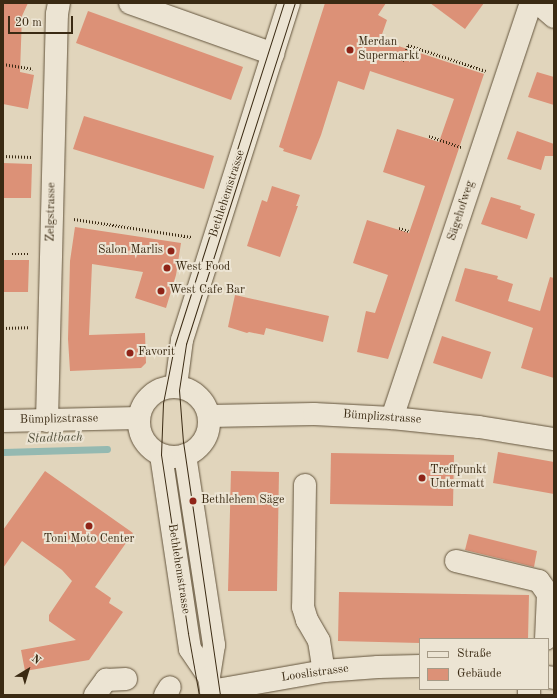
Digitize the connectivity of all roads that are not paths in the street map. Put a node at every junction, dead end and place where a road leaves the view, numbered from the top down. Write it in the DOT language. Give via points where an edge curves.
graph roads {
  1 [pos="59,3"];
  2 [pos="130,3"];
  3 [pos="289,3"];
  4 [pos="531,3"];
  5 [pos="538,3"];
  6 [pos="554,18"];
  7 [pos="273,54"];
  8 [pos="176,386"];
  9 [pos="209,416"];
  10 [pos="139,418"];
  11 [pos="392,418"];
  12 [pos="3,421"];
  13 [pos="47,421"];
  14 [pos="554,439"];
  15 [pos="161,455"];
  16 [pos="186,455"];
  17 [pos="305,485"];
  18 [pos="456,560"];
  19 [pos="546,638"];
  20 [pos="419,666"];
  21 [pos="324,671"];
  22 [pos="126,679"];
  23 [pos="210,688"];
  24 [pos="264,688"];
  25 [pos="95,695"];
  1 -- 13 [label="street, Zelgstrasse"];
  2 -- 7 [label="street"];
  3 -- 7 [label="street, Bethlehemstrasse"];
  4 -- 11 [label="street, Sägehofweg"];
  5 -- 6 [label="street"];
  7 -- 8 [label="street, Bethlehemstrasse" via="182,340"];
  8 -- 9 [label="street" via="185,388 197,396 206,407"];
  8 -- 10 [label="street" via="165,387 151,395 145,402"];
  9 -- 11 [label="street, Bümplizstrasse" via="314,414"];
  9 -- 16 [label="street" via="209,426 202,443"];
  10 -- 13 [label="street, Bümplizstrasse"];
  10 -- 15 [label="street" via="142,437"];
  11 -- 14 [label="street, Bümplizstrasse" via="479,427"];
  12 -- 13 [label="street, Bümplizstrasse"];
  15 -- 16 [label="street"];
  15 -- 23 [label="street, Bethlehemstrasse" via="190,649"];
  16 -- 23 [label="street, Bethlehemstrasse" via="214,645"];
  17 -- 21 [label="street" via="303,607 319,641"];
  18 -- 19 [label="street" via="539,581 548,594"];
  20 -- 21 [label="street, Looslistrasse"];
  21 -- 24 [label="street, Looslistrasse"];
  22 -- 25 [label="street" via="106,680"];
  23 -- 24 [label="street, Looslistrasse"];
}
